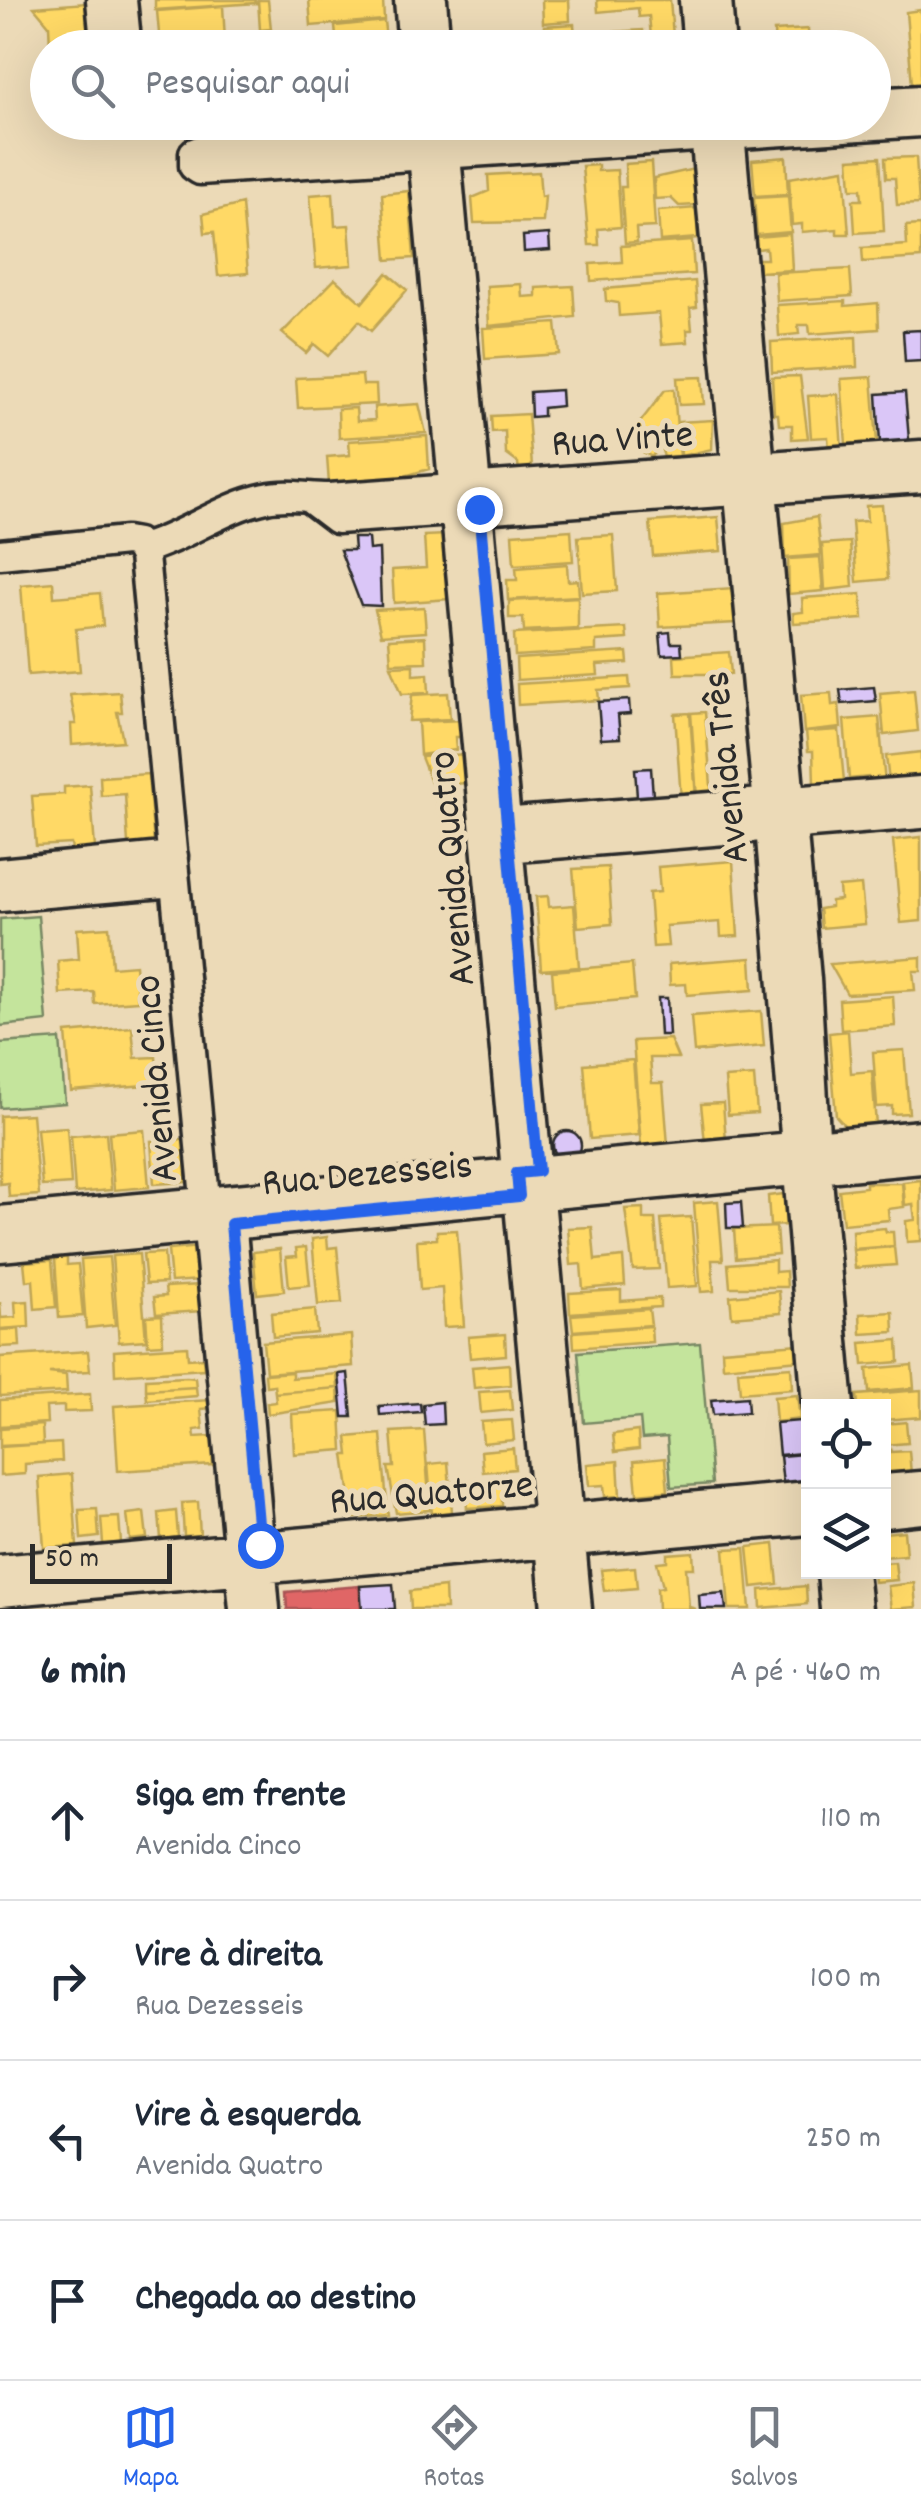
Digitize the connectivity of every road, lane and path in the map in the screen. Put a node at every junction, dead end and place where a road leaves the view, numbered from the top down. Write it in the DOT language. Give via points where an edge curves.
graph roads {
  1 [pos="101,0"];
  2 [pos="122,0"];
  3 [pos="409,0"];
  4 [pos="432,0"];
  5 [pos="694,0"];
  6 [pos="717,0"];
  7 [pos="104,30"];
  8 [pos="125,30"];
  9 [pos="412,30"];
  10 [pos="434,30"];
  11 [pos="696,30"];
  12 [pos="720,30"];
  13 [pos="921,100"];
  14 [pos="891,102"];
  15 [pos="921,122"];
  16 [pos="891,123"];
  17 [pos="382,140"];
  18 [pos="412,140"];
  19 [pos="433,140"];
  20 [pos="718,140"];
  21 [pos="921,455"];
  22 [pos="921,478"];
  23 [pos="747,479"];
  24 [pos="467,499"];
  25 [pos="139,546"];
  26 [pos="0,554"];
  27 [pos="921,791"];
  28 [pos="779,814"];
  29 [pos="921,814"];
  30 [pos="497,836"];
  31 [pos="174,869"];
  32 [pos="0,873"];
  33 [pos="0,897"];
  34 [pos="921,1135"];
  35 [pos="806,1158"];
  36 [pos="921,1159"];
  37 [pos="528,1184"];
  38 [pos="218,1213"];
  39 [pos="0,1221"];
  40 [pos="0,1247"];
  41 [pos="818,1399"];
  42 [pos="838,1399"];
  43 [pos="921,1486"];
  44 [pos="891,1488"];
  45 [pos="801,1497"];
  46 [pos="921,1509"];
  47 [pos="891,1512"];
  48 [pos="801,1520"];
  49 [pos="559,1530"];
  50 [pos="250,1558"];
  51 [pos="0,1570"];
  52 [pos="833,1579"];
  53 [pos="855,1579"];
  54 [pos="0,1592"];
  55 [pos="244,1609"];
  56 [pos="266,1609"];
  57 [pos="556,1609"];
  58 [pos="576,1609"];
  59 [pos="835,1609"];
  60 [pos="857,1609"];
  1 -- 7 [label="street"];
  2 -- 8 [label="street"];
  3 -- 9 [label="street"];
  4 -- 10 [label="street"];
  5 -- 11 [label="street"];
  6 -- 12 [label="street"];
  13 -- 14 [label="street"];
  15 -- 16 [label="street"];
  17 -- 18 [label="street" via="197,151 194,166"];
  19 -- 24 [label="street, Avenida Quatro"];
  20 -- 23 [label="street, Avenida Três"];
  21 -- 23 [label="street, Rua Vinte"];
  22 -- 23 [label="street, Rua Vinte"];
  23 -- 24 [label="street, Rua Vinte"];
  23 -- 28 [label="street, Avenida Três"];
  24 -- 25 [label="street, Rua Vinte" via="325,505 277,496"];
  24 -- 30 [label="street, Avenida Quatro"];
  25 -- 26 [label="street"];
  25 -- 31 [label="street, Avenida Cinco"];
  27 -- 28 [label="street"];
  28 -- 29 [label="street"];
  28 -- 30 [label="street"];
  28 -- 35 [label="street, Avenida Três"];
  30 -- 37 [label="street, Avenida Quatro"];
  31 -- 32 [label="street"];
  31 -- 33 [label="street"];
  31 -- 38 [label="street, Avenida Cinco"];
  34 -- 35 [label="street, Rua Dezesseis"];
  35 -- 36 [label="street, Rua Dezesseis"];
  35 -- 37 [label="street, Rua Dezesseis"];
  35 -- 41 [label="street, Avenida Três"];
  35 -- 42 [label="street, Avenida Três"];
  37 -- 38 [label="street, Rua Dezesseis"];
  37 -- 49 [label="street, Avenida Quatro"];
  38 -- 39 [label="street, Rua Dezesseis"];
  38 -- 40 [label="street, Rua Dezesseis"];
  38 -- 50 [label="street, Avenida Cinco"];
  43 -- 44 [label="street"];
  45 -- 49 [label="street, Rua Quatorze"];
  46 -- 47 [label="street"];
  48 -- 49 [label="street, Rua Quatorze"];
  49 -- 50 [label="street, Rua Quatorze"];
  49 -- 57 [label="street, Avenida Quatro"];
  49 -- 58 [label="street, Avenida Quatro"];
  50 -- 51 [label="street, Rua Quatorze"];
  50 -- 54 [label="street, Rua Quatorze"];
  50 -- 55 [label="street, Avenida Cinco"];
  50 -- 56 [label="street, Avenida Cinco"];
  52 -- 59 [label="street"];
  53 -- 60 [label="street"];
}
